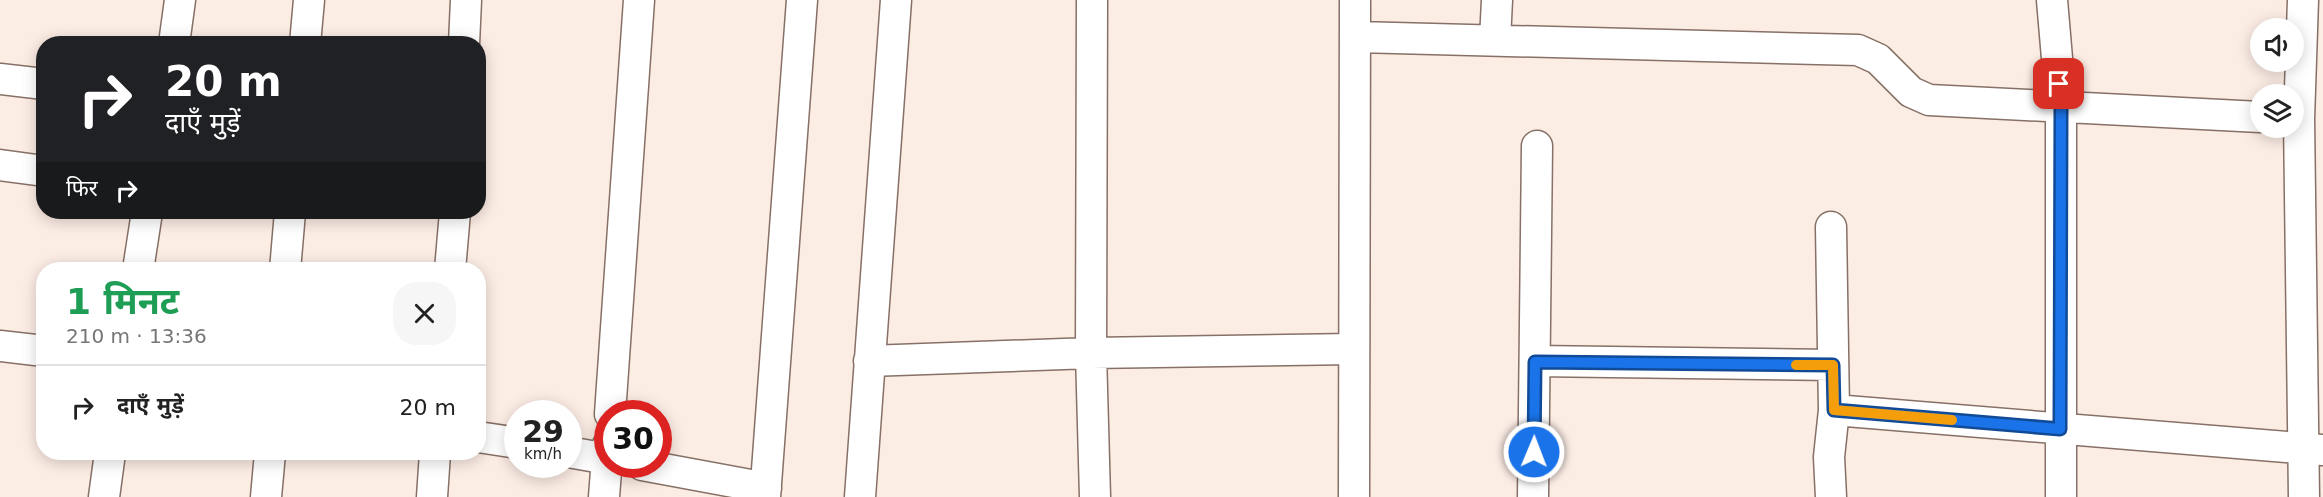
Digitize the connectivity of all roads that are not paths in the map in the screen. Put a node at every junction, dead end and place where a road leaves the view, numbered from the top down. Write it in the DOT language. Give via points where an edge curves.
graph roads {
  1 [pos="180,0"];
  2 [pos="309,0"];
  3 [pos="466,0"];
  4 [pos="639,0"];
  5 [pos="802,0"];
  6 [pos="896,0"];
  7 [pos="1092,0"];
  8 [pos="1355,0"];
  9 [pos="1497,0"];
  10 [pos="2052,0"];
  11 [pos="2303,0"];
  12 [pos="175,36"];
  13 [pos="306,36"];
  14 [pos="464,36"];
  15 [pos="1357,37"];
  16 [pos="1495,40"];
  17 [pos="0,79"];
  18 [pos="36,83"];
  19 [pos="2061,105"];
  20 [pos="2250,116"];
  21 [pos="2305,120"];
  22 [pos="1537,146"];
  23 [pos="0,165"];
  24 [pos="36,170"];
  25 [pos="146,219"];
  26 [pos="289,219"];
  27 [pos="454,219"];
  28 [pos="1831,227"];
  29 [pos="139,262"];
  30 [pos="286,262"];
  31 [pos="451,262"];
  32 [pos="0,346"];
  33 [pos="1353,349"];
  34 [pos="36,350"];
  35 [pos="1091,353"];
  36 [pos="869,361"];
  37 [pos="1535,362"];
  38 [pos="1833,365"];
  39 [pos="611,400"];
  40 [pos="1834,410"];
  41 [pos="2060,429"];
  42 [pos="486,438"];
  43 [pos="504,441"];
  44 [pos="2313,450"];
  45 [pos="109,460"];
  46 [pos="269,460"];
  47 [pos="435,460"];
  48 [pos="672,472"];
  49 [pos="605,478"];
  50 [pos="765,492"];
  51 [pos="104,497"];
  52 [pos="266,497"];
  53 [pos="432,497"];
  54 [pos="604,497"];
  55 [pos="860,497"];
  56 [pos="1095,497"];
  57 [pos="1354,497"];
  58 [pos="1533,497"];
  59 [pos="1831,497"];
  60 [pos="2061,497"];
  61 [pos="2304,497"];
  1 -- 12 [label="street"];
  2 -- 13 [label="street"];
  3 -- 14 [label="street"];
  4 -- 39 [label="street"];
  5 -- 50 [label="street"];
  6 -- 36 [label="street"];
  7 -- 35 [label="street"];
  8 -- 15 [label="street"];
  9 -- 16 [label="street"];
  10 -- 19 [label="street"];
  11 -- 21 [label="street"];
  15 -- 16 [label="street"];
  15 -- 33 [label="street"];
  16 -- 19 [label="street" via="1858,50 1878,59 1911,92 1929,100"];
  17 -- 18 [label="street"];
  19 -- 20 [label="street"];
  19 -- 41 [label="street"];
  21 -- 44 [label="street"];
  22 -- 37 [label="street"];
  23 -- 24 [label="street"];
  25 -- 29 [label="street"];
  26 -- 30 [label="street"];
  27 -- 31 [label="street"];
  28 -- 38 [label="street"];
  32 -- 34 [label="street"];
  33 -- 35 [label="street"];
  33 -- 57 [label="street"];
  35 -- 36 [label="street"];
  35 -- 56 [label="street"];
  36 -- 55 [label="street"];
  37 -- 38 [label="street"];
  37 -- 58 [label="street"];
  38 -- 40 [label="street"];
  40 -- 41 [label="street"];
  40 -- 59 [label="street" via="1828,457"];
  41 -- 44 [label="street"];
  41 -- 60 [label="street"];
  42 -- 43 [label="street"];
  44 -- 61 [label="street"];
  45 -- 51 [label="street"];
  46 -- 52 [label="street"];
  47 -- 53 [label="street"];
  48 -- 50 [label="street"];
  49 -- 54 [label="street"];
}
